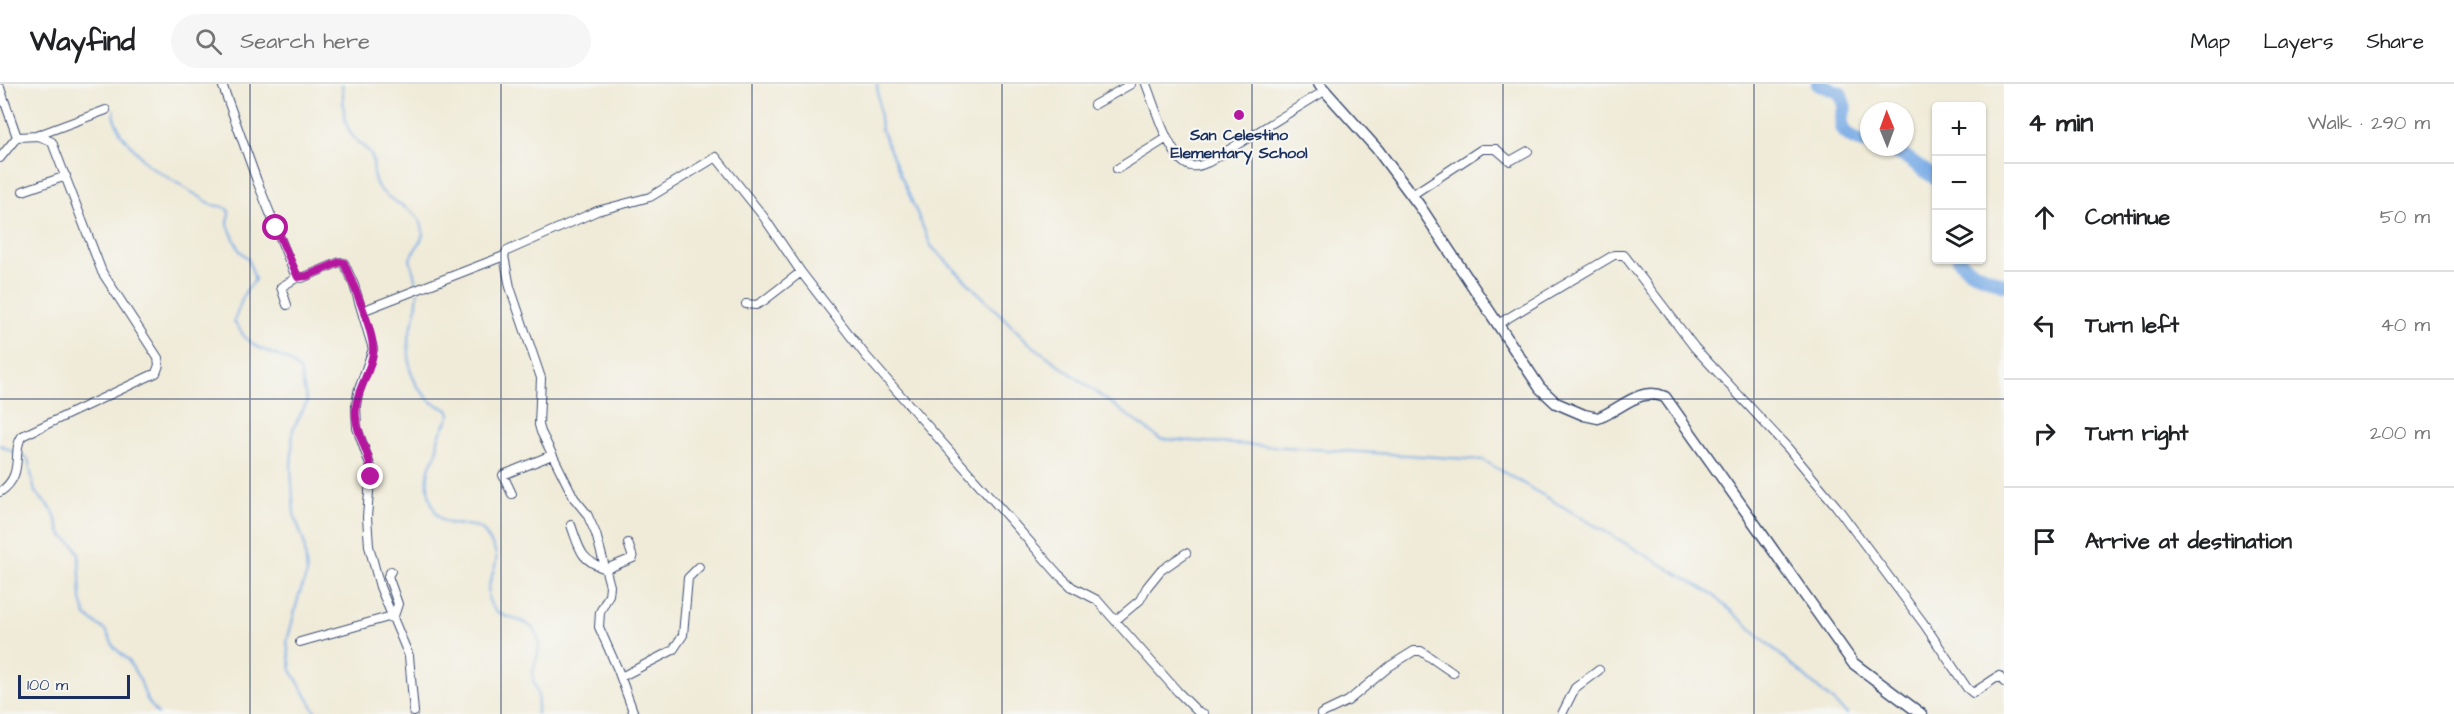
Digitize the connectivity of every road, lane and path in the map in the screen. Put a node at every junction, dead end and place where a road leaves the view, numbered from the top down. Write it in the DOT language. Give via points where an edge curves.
graph roads {
  1 [pos="222,84"];
  2 [pos="1131,84"];
  3 [pos="1146,84"];
  4 [pos="1323,87"];
  5 [pos="0,88"];
  6 [pos="1094,105"];
  7 [pos="106,110"];
  8 [pos="17,137"];
  9 [pos="35,137"];
  10 [pos="1167,138"];
  11 [pos="1528,151"];
  12 [pos="0,158"];
  13 [pos="1117,169"];
  14 [pos="66,176"];
  15 [pos="23,191"];
  16 [pos="1412,195"];
  17 [pos="504,256"];
  18 [pos="801,272"];
  19 [pos="298,277"];
  20 [pos="746,304"];
  21 [pos="287,305"];
  22 [pos="362,310"];
  23 [pos="1498,324"];
  24 [pos="552,455"];
  25 [pos="0,492"];
  26 [pos="512,494"];
  27 [pos="571,525"];
  28 [pos="628,543"];
  29 [pos="1186,553"];
  30 [pos="699,567"];
  31 [pos="606,569"];
  32 [pos="390,571"];
  33 [pos="393,618"];
  34 [pos="1116,620"];
  35 [pos="300,642"];
  36 [pos="1599,670"];
  37 [pos="1453,674"];
  38 [pos="621,677"];
  39 [pos="2004,682"];
  40 [pos="414,712"];
  41 [pos="634,714"];
  42 [pos="1204,714"];
  43 [pos="1321,714"];
  44 [pos="1562,714"];
  45 [pos="1921,714"];
  1 -- 19 [label="street"];
  2 -- 6 [label="street"];
  3 -- 10 [label="street"];
  4 -- 10 [label="street" via="1200,165 1187,165"];
  4 -- 16 [label="main road"];
  5 -- 8 [label="street"];
  7 -- 9 [label="street"];
  8 -- 9 [label="street"];
  8 -- 12 [label="street"];
  9 -- 14 [label="street" via="52,142"];
  10 -- 13 [label="street"];
  11 -- 16 [label="street" via="1510,161 1496,149 1482,149"];
  14 -- 15 [label="street"];
  14 -- 25 [label="street" via="102,272 159,365 156,373 22,436 11,480"];
  16 -- 23 [label="main road"];
  17 -- 18 [label="street" via="597,211 650,198 716,157"];
  17 -- 22 [label="street"];
  17 -- 24 [label="street" via="510,287 541,378 539,425"];
  18 -- 20 [label="street" via="762,302"];
  18 -- 34 [label="street" via="866,356 1058,574 1072,587 1097,600"];
  19 -- 21 [label="street" via="281,287"];
  19 -- 22 [label="street" via="342,262"];
  22 -- 33 [label="street" via="373,354 358,392 356,417 371,468 369,546"];
  23 -- 39 [label="street" via="1614,255 1624,255 1695,348 1787,447 1836,507 1967,688 1973,693 1999,676"];
  23 -- 45 [label="main road" via="1539,388 1556,403 1598,418 1639,395 1665,397 1853,663"];
  24 -- 26 [label="street" via="503,475"];
  24 -- 31 [label="street" via="574,498 587,514"];
  27 -- 31 [label="street" via="584,559"];
  28 -- 31 [label="street" via="633,558"];
  29 -- 34 [label="street" via="1155,576 1140,600"];
  30 -- 38 [label="street" via="688,578 679,643 673,650"];
  31 -- 38 [label="street" via="609,595 600,612 599,627"];
  32 -- 33 [label="street" via="388,576 398,604"];
  33 -- 35 [label="street"];
  33 -- 40 [label="street" via="409,656"];
  34 -- 42 [label="street" via="1178,692"];
  36 -- 44 [label="street" via="1575,688"];
  37 -- 43 [label="street" via="1421,651 1414,651 1348,701"];
  38 -- 41 [label="street"];
}
